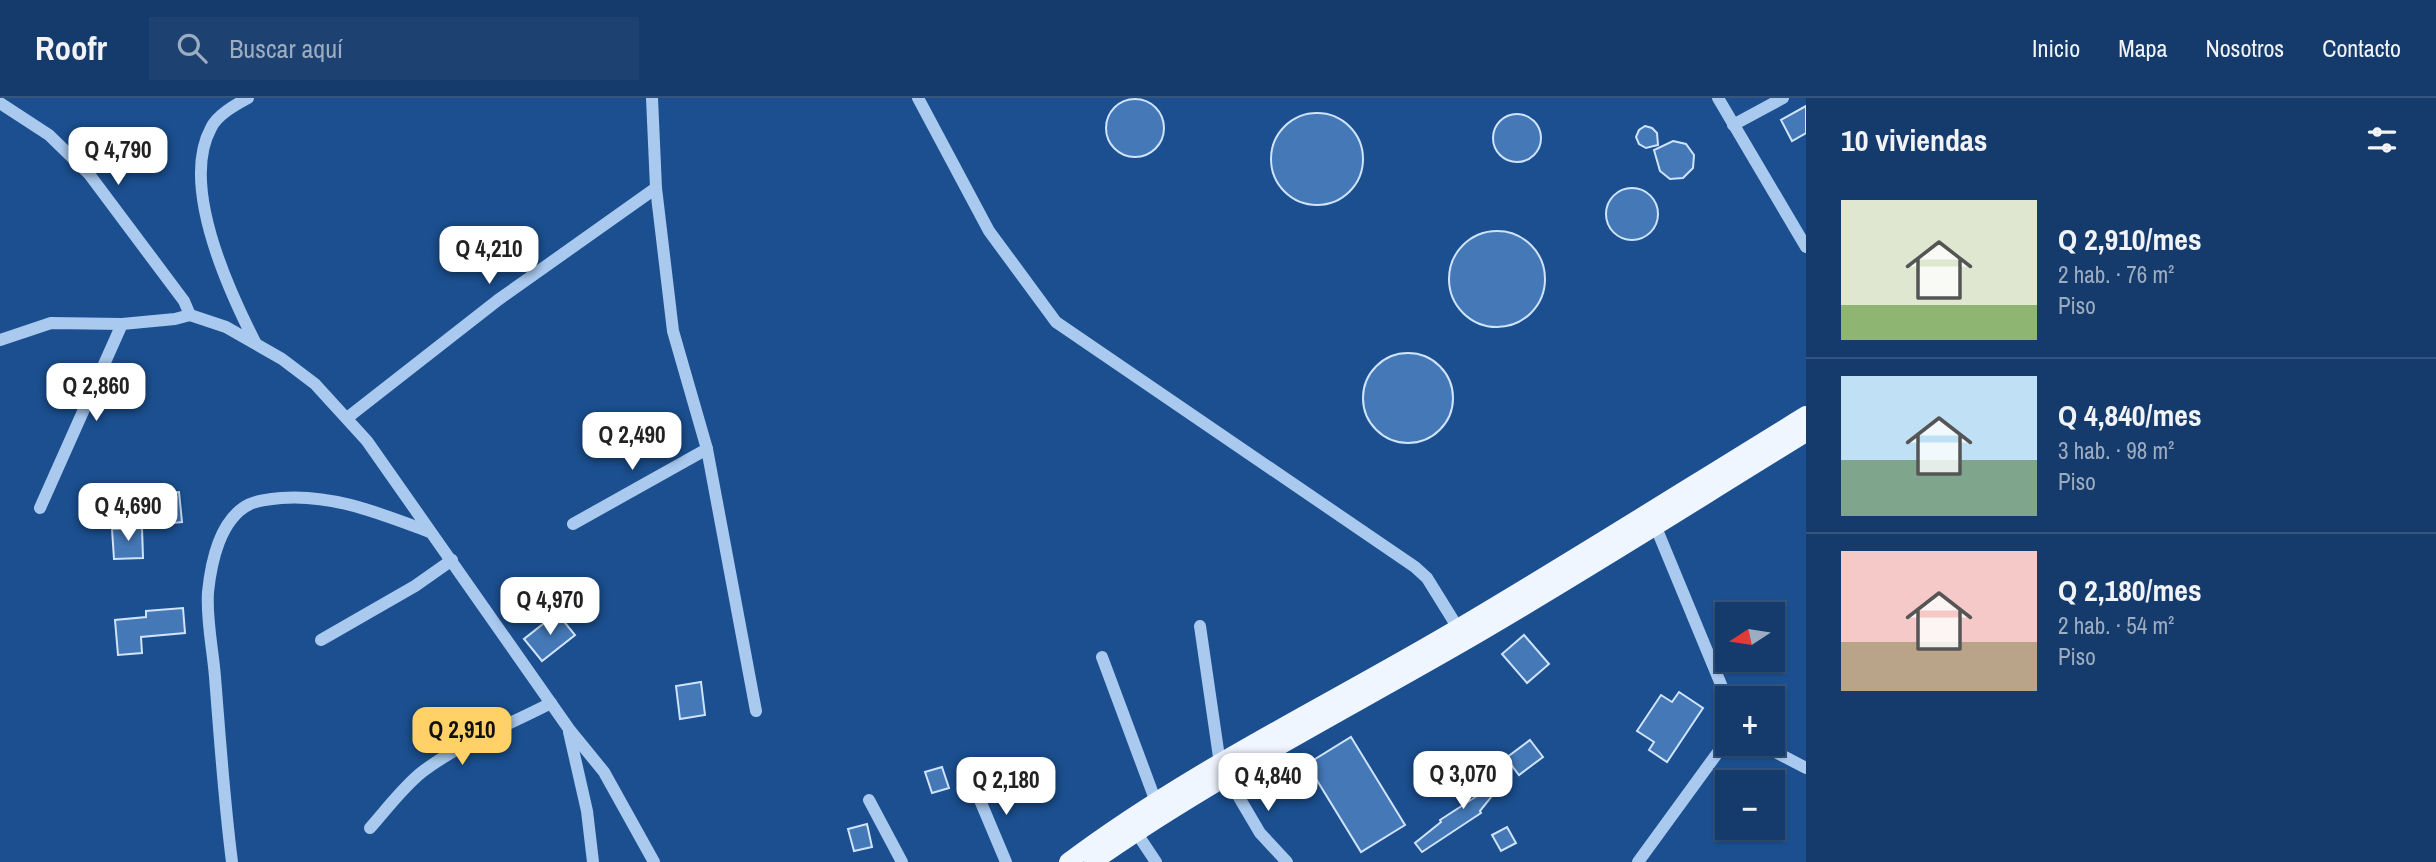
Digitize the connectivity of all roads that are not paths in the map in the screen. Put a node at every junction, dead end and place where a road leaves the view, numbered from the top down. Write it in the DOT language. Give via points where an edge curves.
graph roads {
  1 [pos="248,98"];
  2 [pos="652,98"];
  3 [pos="918,98"];
  4 [pos="1718,98"];
  5 [pos="1783,98"];
  6 [pos="0,103"];
  7 [pos="1733,125"];
  8 [pos="656,188"];
  9 [pos="1806,247"];
  10 [pos="190,315"];
  11 [pos="122,324"];
  12 [pos="0,340"];
  13 [pos="255,342"];
  14 [pos="1806,415"];
  15 [pos="348,418"];
  16 [pos="1806,433"];
  17 [pos="707,450"];
  18 [pos="40,508"];
  19 [pos="573,524"];
  20 [pos="1655,525"];
  21 [pos="430,532"];
  22 [pos="452,560"];
  23 [pos="1200,625"];
  24 [pos="1458,628"];
  25 [pos="321,640"];
  26 [pos="1102,657"];
  27 [pos="1722,686"];
  28 [pos="551,703"];
  29 [pos="757,711"];
  30 [pos="569,729"];
  31 [pos="1715,756"];
  32 [pos="1783,756"];
  33 [pos="1806,768"];
  34 [pos="1224,770"];
  35 [pos="974,786"];
  36 [pos="869,800"];
  37 [pos="1156,802"];
  38 [pos="370,828"];
  39 [pos="1136,832"];
  40 [pos="232,862"];
  41 [pos="593,862"];
  42 [pos="654,862"];
  43 [pos="902,862"];
  44 [pos="1006,862"];
  45 [pos="1068,862"];
  46 [pos="1093,862"];
  47 [pos="1156,862"];
  48 [pos="1287,862"];
  49 [pos="1638,862"];
  1 -- 13 [label="street" via="211,127 201,160 201,193 236,304"];
  2 -- 8 [label="street"];
  3 -- 24 [label="street" via="989,231 1056,322 1415,567 1442,599"];
  4 -- 7 [label="street"];
  5 -- 7 [label="street"];
  6 -- 10 [label="street" via="49,135 89,174"];
  7 -- 9 [label="street"];
  8 -- 15 [label="street" via="498,300"];
  8 -- 17 [label="street" via="673,331"];
  10 -- 11 [label="street"];
  10 -- 13 [label="street"];
  11 -- 12 [label="street" via="51,323"];
  11 -- 18 [label="street"];
  13 -- 15 [label="street" via="315,384"];
  14 -- 24 [label="main road"];
  15 -- 21 [label="street"];
  16 -- 20 [label="main road"];
  17 -- 19 [label="street"];
  17 -- 29 [label="street"];
  20 -- 27 [label="street"];
  20 -- 34 [label="main road" via="1465,641"];
  21 -- 22 [label="street"];
  21 -- 40 [label="street" via="364,508 301,497 250,504 226,528 214,554 208,594"];
  22 -- 25 [label="street"];
  22 -- 28 [label="street"];
  23 -- 34 [label="street"];
  24 -- 34 [label="main road"];
  26 -- 37 [label="street"];
  28 -- 30 [label="street"];
  28 -- 38 [label="street" via="423,771"];
  30 -- 41 [label="street"];
  30 -- 42 [label="street" via="604,772"];
  31 -- 49 [label="street"];
  32 -- 33 [label="street"];
  34 -- 37 [label="main road"];
  34 -- 39 [label="main road"];
  34 -- 48 [label="street" via="1260,833"];
  35 -- 44 [label="street"];
  36 -- 43 [label="street"];
  37 -- 45 [label="main road"];
  39 -- 46 [label="main road"];
  39 -- 47 [label="street"];
}
